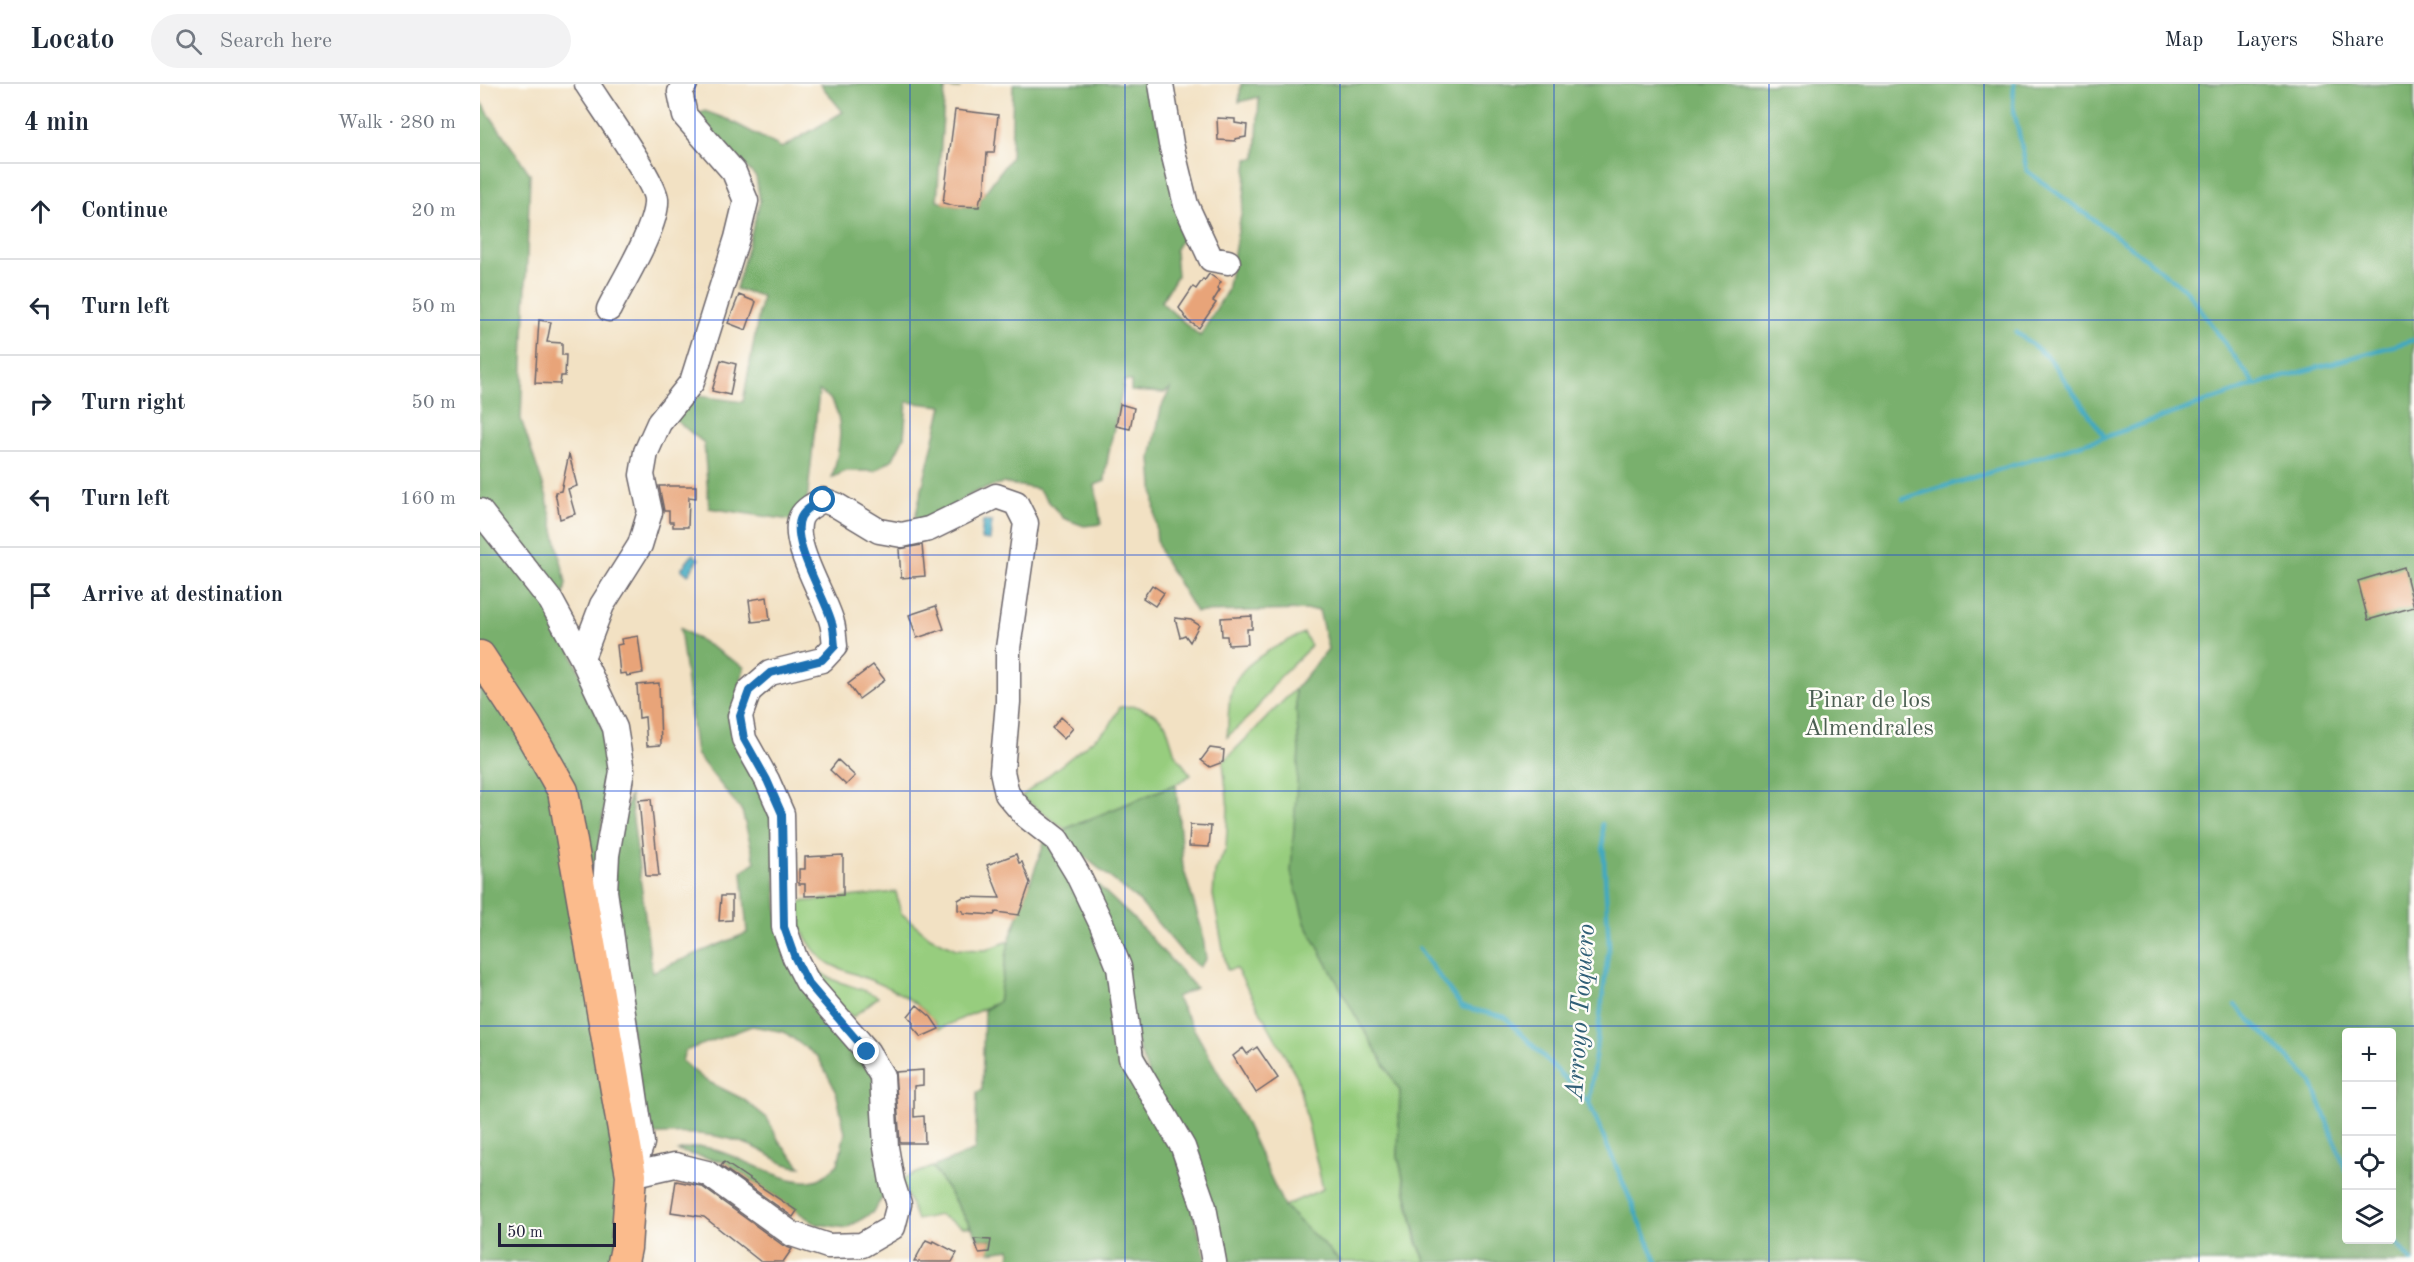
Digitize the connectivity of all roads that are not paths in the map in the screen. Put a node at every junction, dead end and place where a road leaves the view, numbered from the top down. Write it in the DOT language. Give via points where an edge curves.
graph roads {
  1 [pos="587,84"];
  2 [pos="685,84"];
  3 [pos="1161,84"];
  4 [pos="1228,262"];
  5 [pos="609,309"];
  6 [pos="480,511"];
  7 [pos="480,656"];
  8 [pos="582,658"];
  9 [pos="632,1175"];
  10 [pos="623,1262"];
  11 [pos="1214,1262"];
  1 -- 5 [label="street" via="657,198 649,232"];
  2 -- 8 [label="street" via="680,92 685,116 734,172 746,201 692,382 658,423 646,452 642,475 650,512 640,545 602,605"];
  3 -- 4 [label="street" via="1186,206 1211,260"];
  6 -- 8 [label="street" via="551,601"];
  7 -- 9 [label="main road" via="563,791"];
  8 -- 9 [label="street" via="615,728 622,771 607,855 605,891 642,1143"];
  9 -- 10 [label="main road"];
  9 -- 11 [label="street" via="675,1165 707,1173 792,1234 828,1246 862,1245 893,1227 899,1204 886,1148 882,1076 867,1052 808,983 795,958 784,927 782,814 744,739 740,716 749,691 770,673 822,660 835,646 832,623 799,538 800,518 812,505 823,500 879,531 902,535 929,529 996,496 1016,503 1026,523 1008,648 1002,771 1007,794 1025,815 1057,840 1102,925 1119,968 1131,1058 1183,1147 1204,1207"];
}
